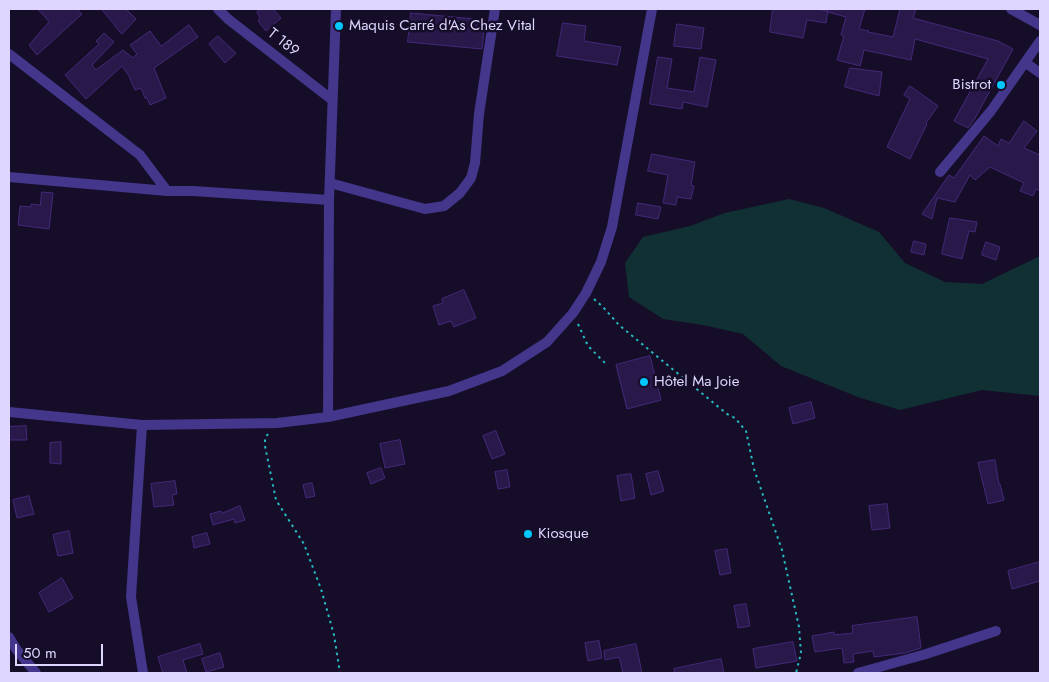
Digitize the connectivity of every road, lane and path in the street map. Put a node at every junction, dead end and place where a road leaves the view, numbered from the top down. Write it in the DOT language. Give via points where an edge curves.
graph roads {
  1 [pos="218,9"];
  2 [pos="336,9"];
  3 [pos="495,9"];
  4 [pos="652,9"];
  5 [pos="1011,9"];
  6 [pos="1040,25"];
  7 [pos="1040,41"];
  8 [pos="9,54"];
  9 [pos="1026,63"];
  10 [pos="1040,73"];
  11 [pos="331,99"];
  12 [pos="940,172"];
  13 [pos="9,178"];
  14 [pos="330,184"];
  15 [pos="167,191"];
  16 [pos="329,200"];
  17 [pos="586,293"];
  18 [pos="573,313"];
  19 [pos="606,364"];
  20 [pos="9,412"];
  21 [pos="328,417"];
  22 [pos="277,423"];
  23 [pos="142,425"];
  24 [pos="996,631"];
  25 [pos="9,637"];
  26 [pos="12,650"];
  27 [pos="36,673"];
  28 [pos="143,673"];
  29 [pos="340,673"];
  30 [pos="796,673"];
  31 [pos="858,673"];
  1 -- 11 [label="street, T 189"];
  2 -- 11 [label="street"];
  3 -- 14 [label="street" via="475,163 471,178 460,193 444,206 425,209"];
  4 -- 17 [label="street" via="612,227 601,262"];
  5 -- 6 [label="street"];
  7 -- 9 [label="street"];
  8 -- 15 [label="street" via="140,155"];
  9 -- 10 [label="street"];
  9 -- 12 [label="street"];
  11 -- 14 [label="street"];
  13 -- 15 [label="street"];
  14 -- 16 [label="street"];
  15 -- 16 [label="street"];
  16 -- 21 [label="street"];
  17 -- 18 [label="street"];
  17 -- 30 [label="path" via="620,325 735,418 746,431 754,469 782,550 797,618 801,653"];
  18 -- 19 [label="path" via="588,346"];
  18 -- 21 [label="street" via="547,342 502,371 449,391"];
  20 -- 23 [label="street"];
  21 -- 22 [label="street"];
  22 -- 23 [label="street"];
  22 -- 29 [label="path" via="265,438 276,500 304,544 321,589 334,635"];
  23 -- 28 [label="street" via="131,597"];
  24 -- 31 [label="street"];
  25 -- 26 [label="street"];
  26 -- 27 [label="street"];
}
